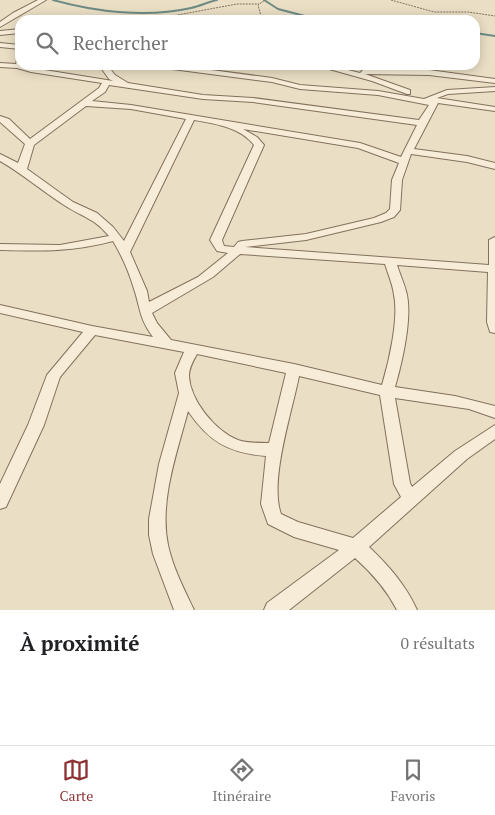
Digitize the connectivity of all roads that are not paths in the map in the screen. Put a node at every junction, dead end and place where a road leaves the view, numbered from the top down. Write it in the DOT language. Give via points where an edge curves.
graph roads {
  1 [pos="43,0"];
  2 [pos="0,25"];
  3 [pos="15,32"];
  4 [pos="0,33"];
  5 [pos="0,45"];
  6 [pos="15,46"];
  7 [pos="15,64"];
  8 [pos="0,65"];
  9 [pos="31,70"];
  10 [pos="107,70"];
  11 [pos="195,70"];
  12 [pos="340,70"];
  13 [pos="348,72"];
  14 [pos="495,81"];
  15 [pos="107,82"];
  16 [pos="128,85"];
  17 [pos="495,90"];
  18 [pos="434,102"];
  19 [pos="84,103"];
  20 [pos="495,109"];
  21 [pos="0,118"];
  22 [pos="190,118"];
  23 [pos="421,123"];
  24 [pos="229,124"];
  25 [pos="30,144"];
  26 [pos="495,154"];
  27 [pos="405,156"];
  28 [pos="0,157"];
  29 [pos="495,158"];
  30 [pos="495,166"];
  31 [pos="23,170"];
  32 [pos="116,238"];
  33 [pos="495,240"];
  34 [pos="0,247"];
  35 [pos="237,250"];
  36 [pos="125,251"];
  37 [pos="390,261"];
  38 [pos="494,269"];
  39 [pos="0,309"];
  40 [pos="145,312"];
  41 [pos="495,329"];
  42 [pos="92,330"];
  43 [pos="166,343"];
  44 [pos="193,348"];
  45 [pos="294,369"];
  46 [pos="387,391"];
  47 [pos="186,393"];
  48 [pos="495,412"];
  49 [pos="495,431"];
  50 [pos="275,450"];
  51 [pos="413,499"];
  52 [pos="0,502"];
  53 [pos="356,548"];
  54 [pos="184,610"];
  55 [pos="274,610"];
  56 [pos="408,610"];
  1 -- 2 [label="street"];
  3 -- 4 [label="street"];
  5 -- 6 [label="street"];
  7 -- 8 [label="street"];
  9 -- 15 [label="street"];
  10 -- 16 [label="street" via="112,77"];
  11 -- 18 [label="street" via="300,87 378,93"];
  12 -- 13 [label="street"];
  13 -- 14 [label="street" via="428,71"];
  13 -- 18 [label="street"];
  15 -- 16 [label="street"];
  15 -- 19 [label="street" via="102,90"];
  16 -- 23 [label="street"];
  17 -- 18 [label="street" via="447,92 432,98"];
  18 -- 20 [label="street"];
  18 -- 23 [label="street"];
  19 -- 22 [label="street" via="131,107"];
  19 -- 25 [label="street"];
  21 -- 25 [label="street"];
  22 -- 24 [label="street"];
  22 -- 36 [label="street"];
  23 -- 27 [label="street"];
  24 -- 27 [label="street"];
  24 -- 35 [label="street" via="259,144 216,240 221,249"];
  25 -- 31 [label="street"];
  26 -- 29 [label="street"];
  27 -- 30 [label="street" via="467,159"];
  27 -- 35 [label="street" via="397,180 395,210 390,214 306,237 242,244"];
  28 -- 31 [label="street"];
  31 -- 32 [label="street" via="69,204 93,215"];
  32 -- 34 [label="street" via="60,248"];
  32 -- 36 [label="street"];
  33 -- 38 [label="street"];
  35 -- 37 [label="street"];
  35 -- 40 [label="street" via="222,267 184,290 154,303"];
  36 -- 40 [label="street"];
  37 -- 38 [label="street"];
  37 -- 46 [label="street" via="401,296 401,313 396,360"];
  38 -- 41 [label="street"];
  39 -- 42 [label="street"];
  40 -- 43 [label="street"];
  42 -- 43 [label="street"];
  42 -- 52 [label="street" via="54,375 36,425"];
  43 -- 44 [label="street"];
  44 -- 45 [label="street"];
  44 -- 47 [label="street" via="182,372"];
  45 -- 46 [label="street"];
  45 -- 50 [label="street"];
  46 -- 48 [label="street"];
  46 -- 51 [label="street" via="402,484"];
  47 -- 50 [label="street" via="193,408 229,442"];
  47 -- 54 [label="street" via="158,503 158,535 168,573"];
  49 -- 51 [label="street" via="461,455"];
  50 -- 53 [label="street" via="269,504 274,519 294,529"];
  51 -- 53 [label="street"];
  53 -- 55 [label="street"];
  53 -- 56 [label="street" via="380,569"];
}
